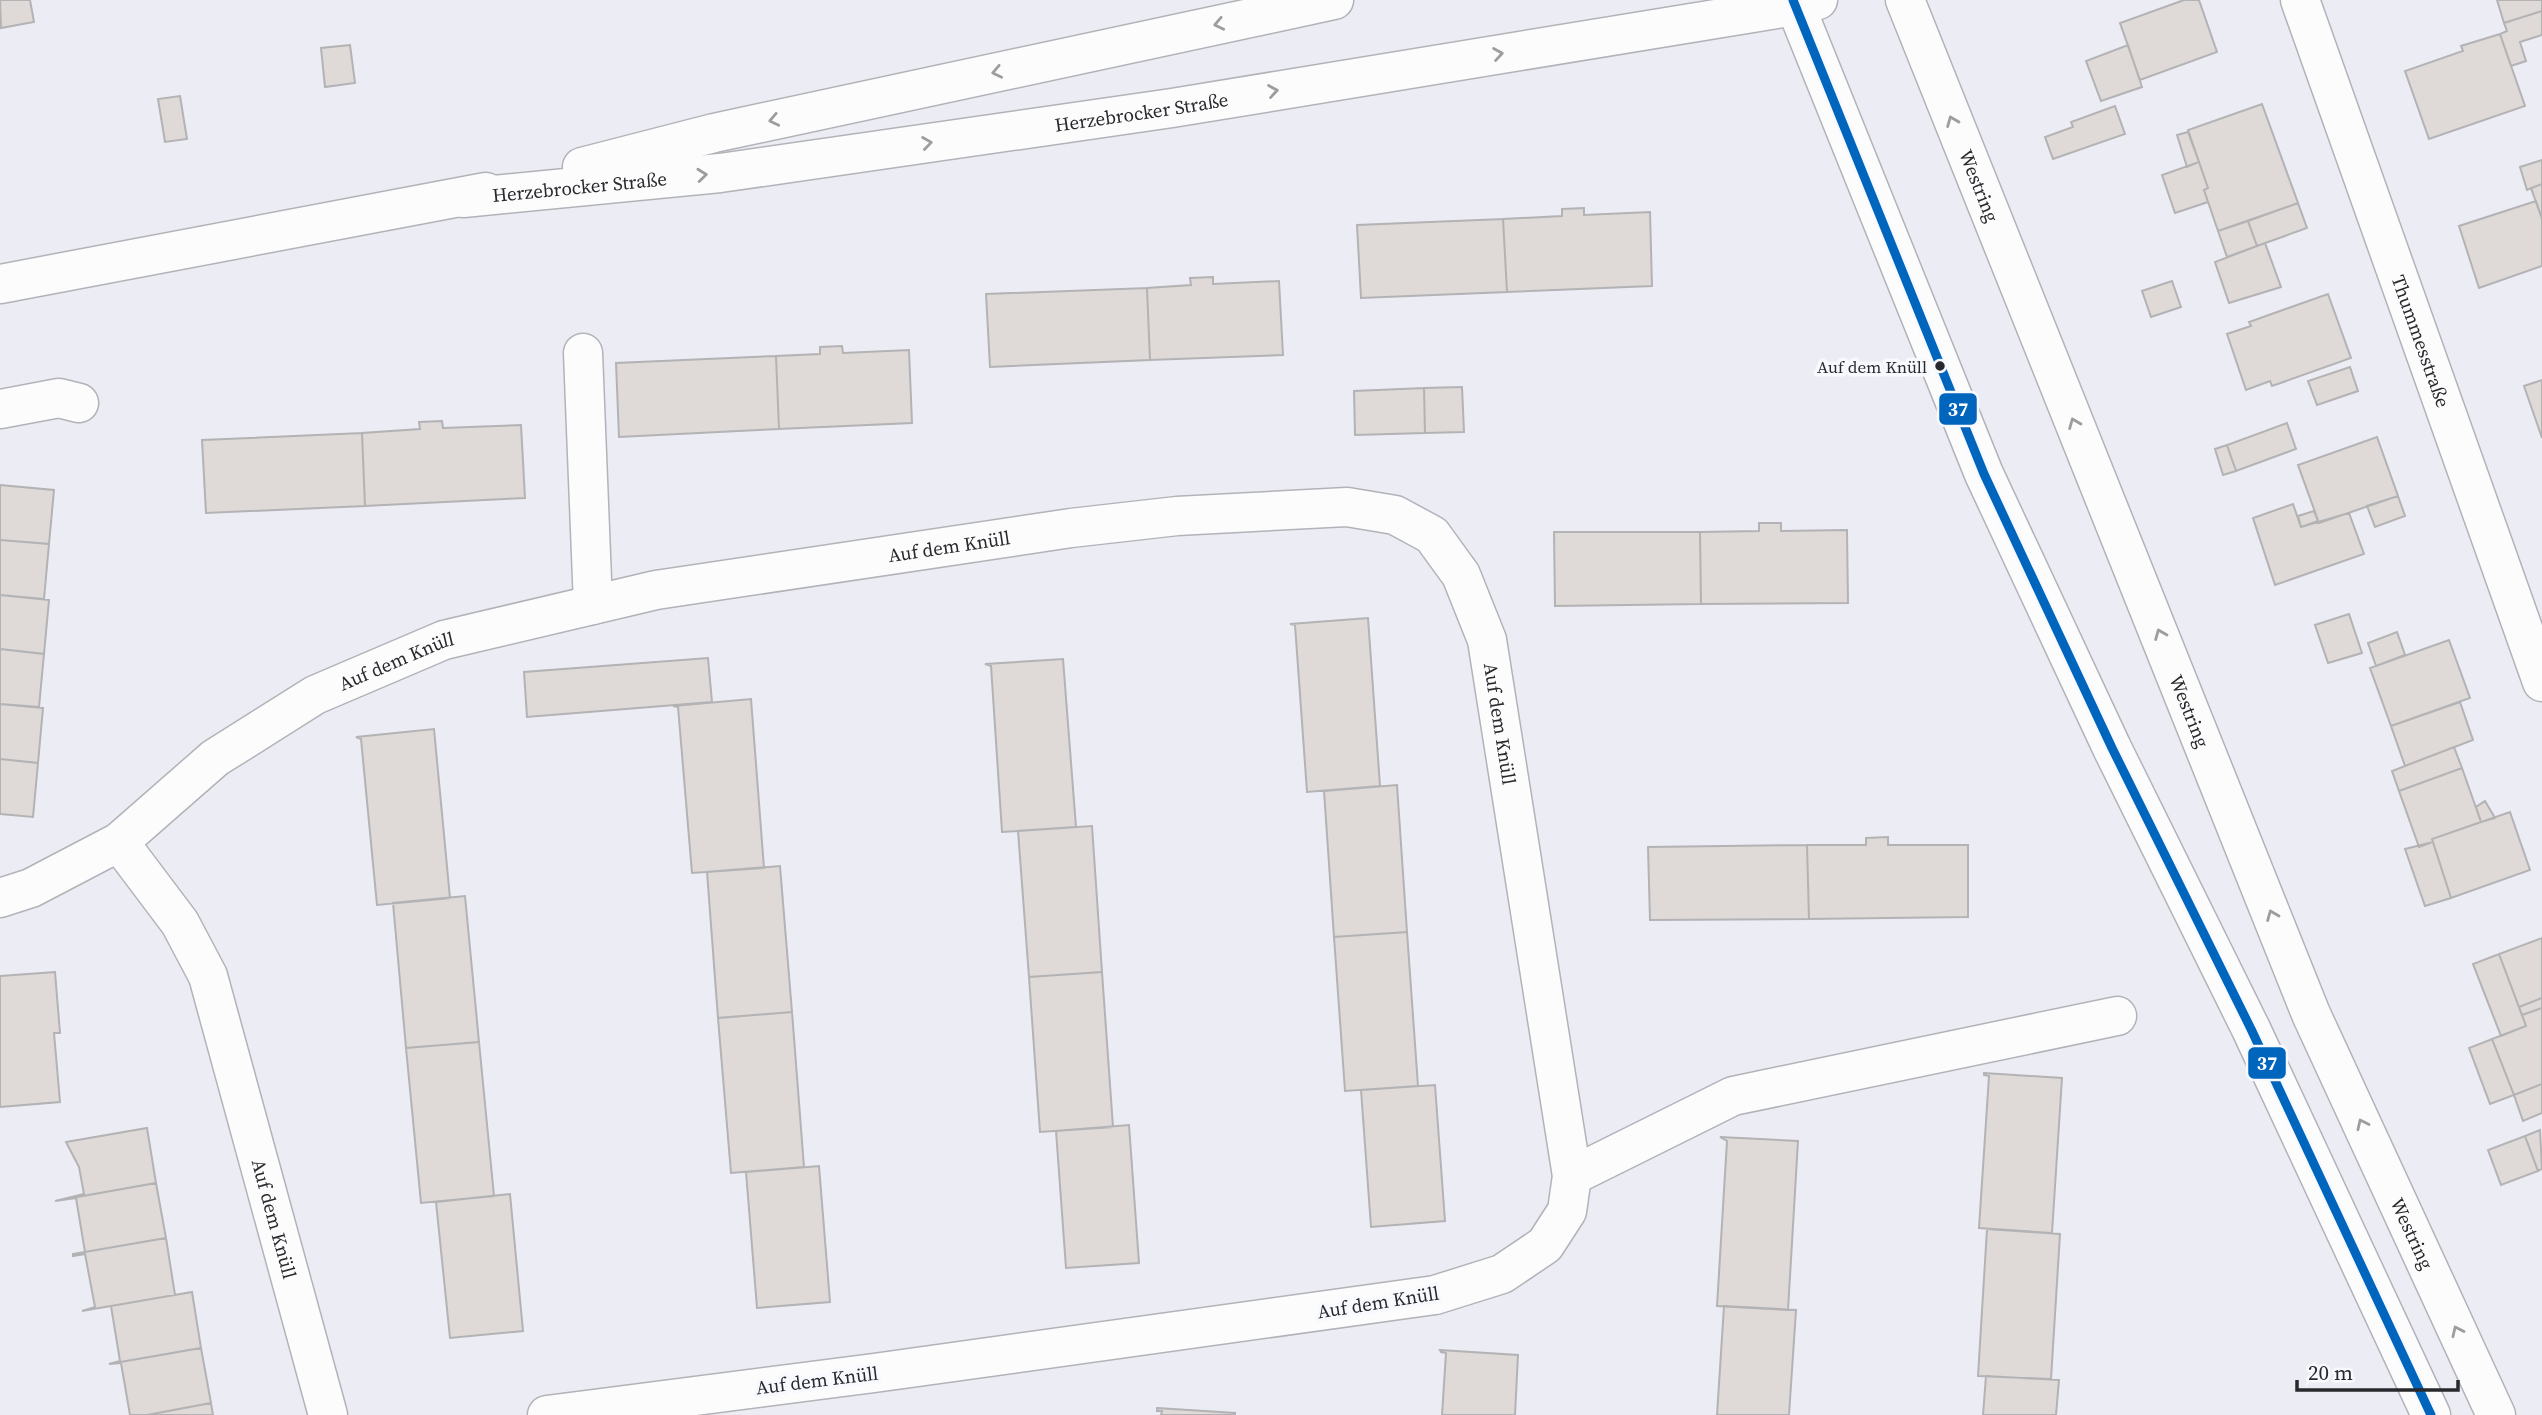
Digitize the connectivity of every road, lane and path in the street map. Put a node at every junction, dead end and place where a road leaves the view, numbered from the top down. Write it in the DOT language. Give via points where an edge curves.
graph roads {
  1 [pos="1334,0"];
  2 [pos="1905,0"];
  3 [pos="2300,0"];
  4 [pos="1802,2"];
  5 [pos="463,198"];
  6 [pos="0,284"];
  7 [pos="583,353"];
  8 [pos="79,403"];
  9 [pos="0,409"];
  10 [pos="593,605"];
  11 [pos="2542,682"];
  12 [pos="118,842"];
  13 [pos="0,898"];
  14 [pos="2118,1016"];
  15 [pos="1572,1175"];
  16 [pos="328,1415"];
  17 [pos="547,1415"];
  18 [pos="2431,1415"];
  19 [pos="2496,1415"];
  1 -- 5 [label="main road, Herzebrocker Straße, one-way" via="714,133"];
  19 -- 2 [label="main road, Westring, one-way" via="2311,1014"];
  3 -- 11 [label="main road, Thummesstraße"];
  5 -- 4 [label="main road, Herzebrocker Straße, one-way" via="720,173 1172,108"];
  4 -- 18 [label="main road" via="1984,474"];
  5 -- 6 [label="main road, Herzebrocker Straße"];
  7 -- 10 [label="main road"];
  8 -- 9 [label="main road" via="59,398"];
  10 -- 12 [label="main road, Auf dem Knüll" via="444,640 315,695 215,758"];
  10 -- 15 [label="main road, Auf dem Knüll" via="656,590 1177,516 1348,507 1395,515 1432,535 1461,575 1487,640"];
  12 -- 13 [label="main road, Auf dem Knüll" via="42,883"];
  12 -- 16 [label="main road, Auf dem Knüll" via="180,923 208,976"];
  14 -- 15 [label="main road" via="1733,1096"];
  15 -- 17 [label="main road, Auf dem Knüll" via="1567,1210 1545,1245 1502,1274 1435,1295"];
}
